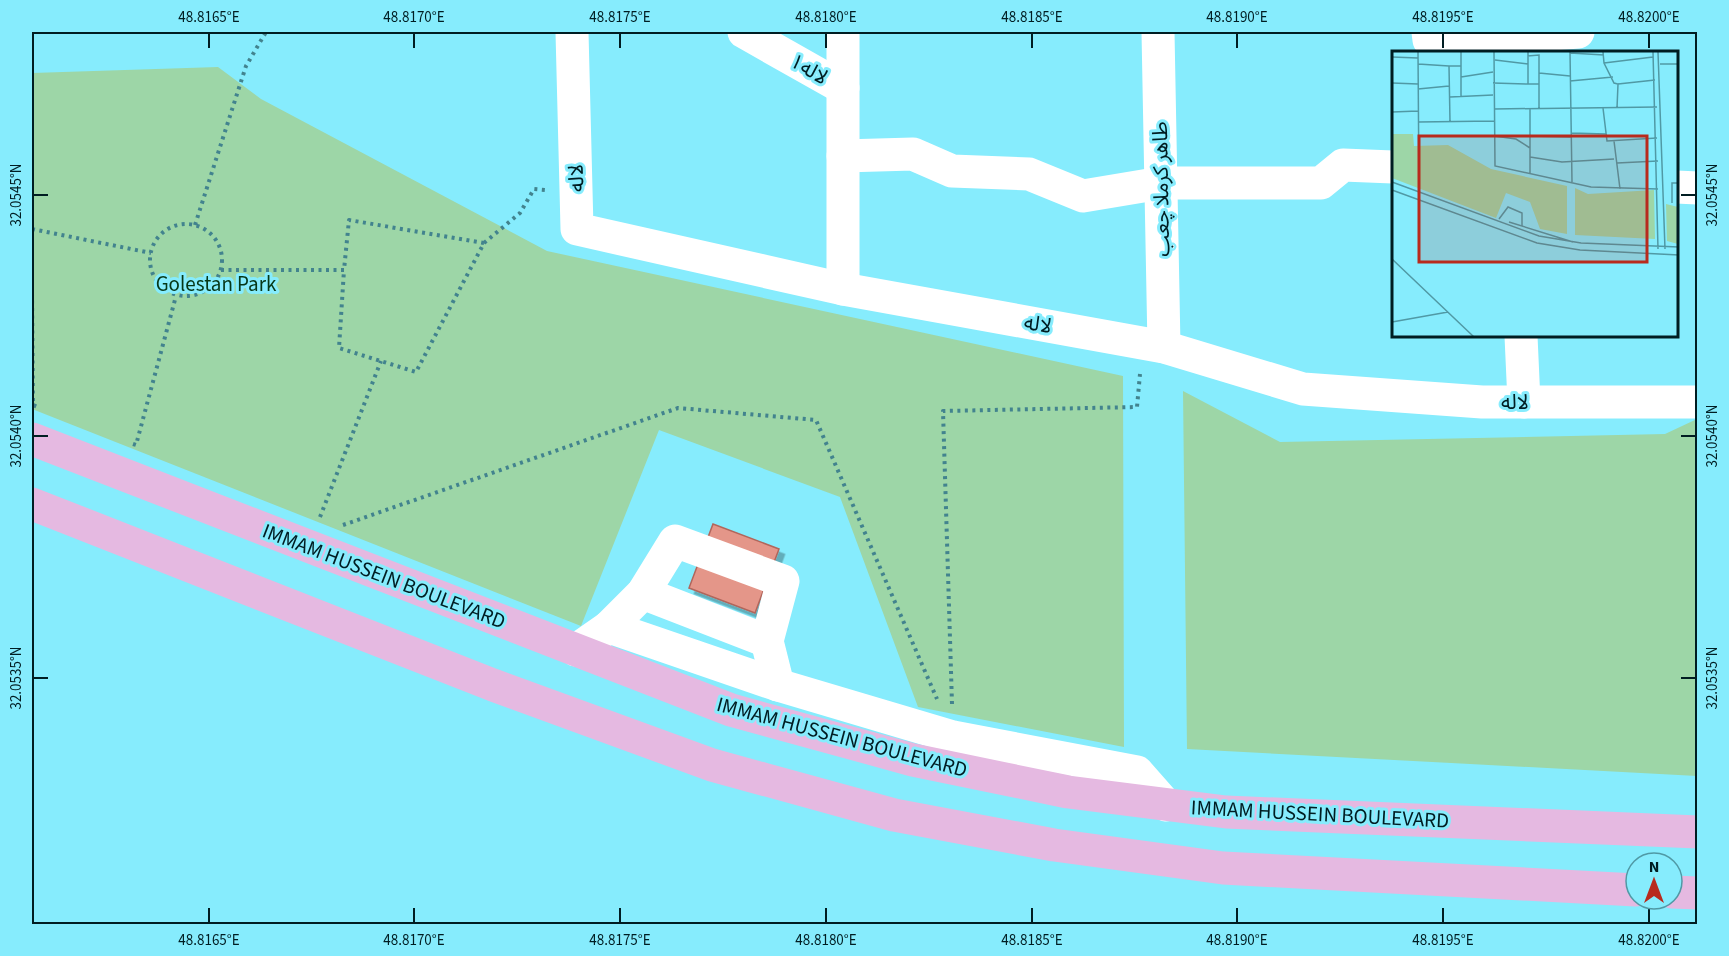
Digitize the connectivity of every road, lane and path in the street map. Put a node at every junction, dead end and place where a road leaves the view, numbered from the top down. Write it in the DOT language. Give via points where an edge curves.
graph roads {
  1 [pos="266,32"];
  2 [pos="572,32"];
  3 [pos="744,32"];
  4 [pos="843,32"];
  5 [pos="1158,32"];
  6 [pos="1428,32"];
  7 [pos="1578,32"];
  8 [pos="1480,46"];
  9 [pos="843,88"];
  10 [pos="843,156"];
  11 [pos="1392,167"];
  12 [pos="1161,183"];
  13 [pos="1678,187"];
  14 [pos="1698,188"];
  15 [pos="576,191"];
  16 [pos="195,225"];
  17 [pos="32,229"];
  18 [pos="484,243"];
  19 [pos="151,253"];
  20 [pos="220,270"];
  21 [pos="344,270"];
  22 [pos="843,289"];
  23 [pos="32,293"];
  24 [pos="176,296"];
  25 [pos="1521,338"];
  26 [pos="1154,345"];
  27 [pos="381,361"];
  28 [pos="1524,402"];
  29 [pos="1698,402"];
  30 [pos="32,405"];
  31 [pos="43,409"];
  32 [pos="32,439"];
  33 [pos="126,441"];
  34 [pos="136,445"];
  35 [pos="147,449"];
  36 [pos="32,504"];
  37 [pos="309,513"];
  38 [pos="343,526"];
  39 [pos="643,593"];
  40 [pos="609,627"];
  41 [pos="766,640"];
  42 [pos="576,650"];
  43 [pos="778,686"];
  44 [pos="953,737"];
  45 [pos="1166,805"];
  46 [pos="1698,832"];
  47 [pos="1624,889"];
  1 -- 16 [label="path" via="246,66"];
  2 -- 15 [label="street, لاله"];
  3 -- 9 [label="street, لاله۱"];
  4 -- 9 [label="street"];
  5 -- 12 [label="street, طاهر کرملا چعب"];
  6 -- 8 [label="street" via="1429,40"];
  7 -- 8 [label="street"];
  9 -- 10 [label="street"];
  10 -- 12 [label="street" via="913,154 952,171 1029,174 1083,196"];
  10 -- 22 [label="street"];
  11 -- 12 [label="street" via="1343,165 1321,183"];
  12 -- 26 [label="street, طاهر کرملا چعب"];
  13 -- 14 [label="street"];
  15 -- 18 [label="path" via="534,189 520,213"];
  15 -- 22 [label="street, لاله" via="577,229"];
  16 -- 19 [label="path" via="179,224 164,230 153,243"];
  16 -- 20 [label="path" via="210,232 220,246"];
  17 -- 19 [label="path"];
  18 -- 21 [label="path" via="348,220"];
  18 -- 27 [label="path" via="416,372"];
  19 -- 24 [label="path" via="148,259 152,275 162,288"];
  20 -- 21 [label="path"];
  20 -- 24 [label="path" via="219,278 208,290 193,297"];
  21 -- 27 [label="path" via="339,348"];
  22 -- 26 [label="street, لاله"];
  23 -- 30 [label="path"];
  24 -- 34 [label="path"];
  25 -- 28 [label="street"];
  26 -- 28 [label="street, لاله" via="1303,389"];
  26 -- 44 [label="path" via="1137,407 944,411"];
  27 -- 37 [label="path" via="320,517"];
  28 -- 29 [label="street, لاله"];
  30 -- 31 [label="path"];
  32 -- 42 [label="main road, IMMAM HUSSEIN BOULEVARD"];
  33 -- 34 [label="path"];
  34 -- 35 [label="path"];
  36 -- 47 [label="main road" via="493,686 701,761 894,815 1054,845 1223,868"];
  38 -- 44 [label="path" via="678,408 816,420"];
  39 -- 40 [label="street"];
  39 -- 41 [label="street"];
  39 -- 41 [label="street" via="675,541 783,581"];
  40 -- 42 [label="street"];
  40 -- 43 [label="street"];
  41 -- 43 [label="street"];
  42 -- 45 [label="main road, IMMAM HUSSEIN BOULEVARD" via="731,710 913,760 1068,792"];
  43 -- 44 [label="street"];
  44 -- 45 [label="street" via="1137,772"];
  45 -- 46 [label="main road, IMMAM HUSSEIN BOULEVARD" via="1226,812"];
}
